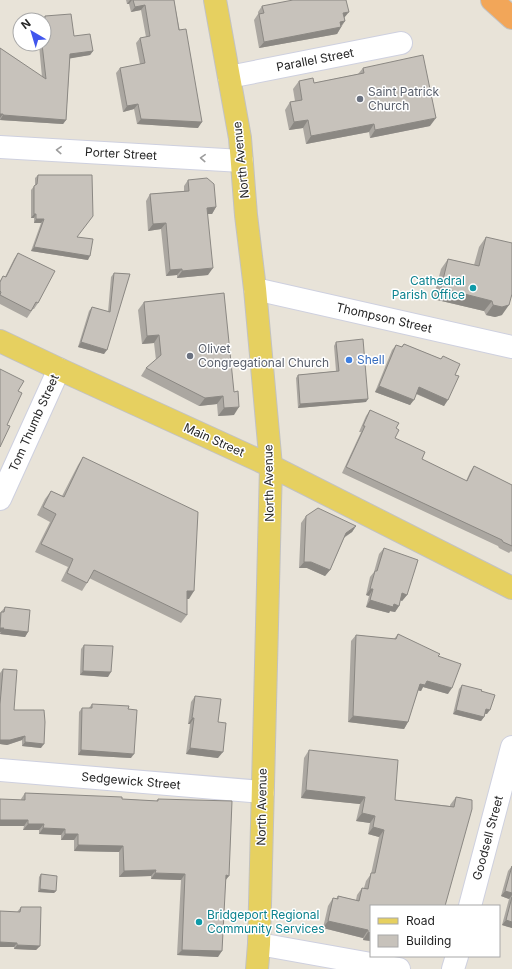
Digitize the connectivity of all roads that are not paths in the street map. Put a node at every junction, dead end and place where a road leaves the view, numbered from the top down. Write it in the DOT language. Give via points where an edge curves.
graph roads {
  1 [pos="215,0"];
  2 [pos="492,0"];
  3 [pos="497,0"];
  4 [pos="512,11"];
  5 [pos="512,18"];
  6 [pos="401,43"];
  7 [pos="229,77"];
  8 [pos="0,147"];
  9 [pos="242,161"];
  10 [pos="255,289"];
  11 [pos="0,341"];
  12 [pos="512,347"];
  13 [pos="59,369"];
  14 [pos="271,466"];
  15 [pos="0,499"];
  16 [pos="512,588"];
  17 [pos="512,747"];
  18 [pos="0,770"];
  19 [pos="263,792"];
  20 [pos="470,905"];
  21 [pos="259,944"];
  22 [pos="457,957"];
  23 [pos="257,969"];
  24 [pos="399,969"];
  25 [pos="453,969"];
  1 -- 7 [label="main road, North Avenue"];
  2 -- 5 [label="highway"];
  3 -- 4 [label="highway"];
  6 -- 7 [label="street, Parallel Street"];
  7 -- 9 [label="main road, North Avenue"];
  9 -- 8 [label="street, Porter Street, one-way"];
  9 -- 10 [label="main road, North Avenue"];
  10 -- 12 [label="street, Thompson Street"];
  10 -- 14 [label="main road, North Avenue"];
  11 -- 13 [label="main road, Main Street"];
  13 -- 14 [label="main road, Main Street"];
  13 -- 15 [label="street, Tom Thumb Street"];
  14 -- 16 [label="main road, Main Street"];
  14 -- 19 [label="main road, North Avenue"];
  17 -- 20 [label="street, Goodsell Street"];
  18 -- 19 [label="street, Sedgewick Street"];
  19 -- 21 [label="main road, North Avenue"];
  21 -- 23 [label="main road, North Avenue"];
  21 -- 24 [label="street"];
  22 -- 25 [label="street"];
}
